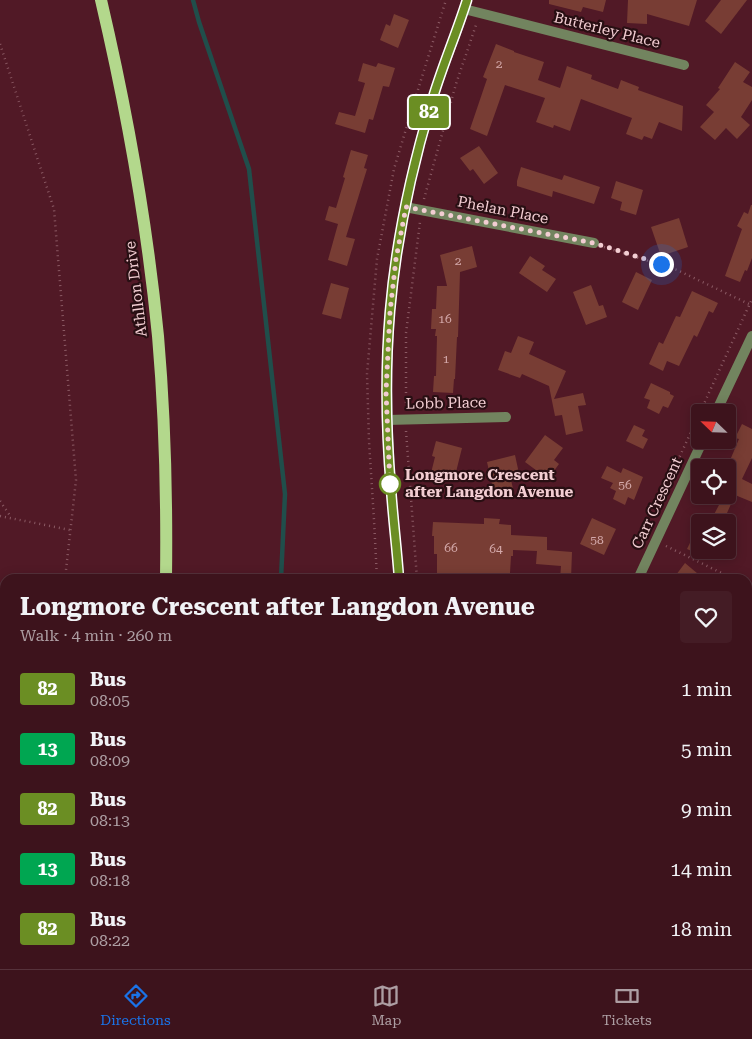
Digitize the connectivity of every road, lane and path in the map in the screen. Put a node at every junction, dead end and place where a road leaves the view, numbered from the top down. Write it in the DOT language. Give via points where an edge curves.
graph roads {
  1 [pos="101,0"];
  2 [pos="465,4"];
  3 [pos="478,19"];
  4 [pos="0,44"];
  5 [pos="684,66"];
  6 [pos="425,194"];
  7 [pos="406,207"];
  8 [pos="419,226"];
  9 [pos="594,243"];
  10 [pos="752,299"];
  11 [pos="749,304"];
  12 [pos="752,336"];
  13 [pos="720,404"];
  14 [pos="406,410"];
  15 [pos="506,417"];
  16 [pos="387,420"];
  17 [pos="406,432"];
  18 [pos="699,449"];
  19 [pos="660,500"];
  20 [pos="0,501"];
  21 [pos="0,516"];
  22 [pos="12,518"];
  23 [pos="70,530"];
  24 [pos="656,542"];
  25 [pos="65,574"];
  26 [pos="166,574"];
  27 [pos="399,574"];
  28 [pos="417,574"];
  29 [pos="640,574"];
  30 [pos="723,574"];
  1 -- 26 [label="main road, Athllon Drive" via="139,185 148,246 164,427"];
  2 -- 5 [label="street, Butterley Place"];
  2 -- 7 [label="street" via="431,103"];
  3 -- 6 [label="path"];
  4 -- 23 [label="path" via="54,209 76,480"];
  7 -- 9 [label="street, Phelan Place"];
  7 -- 16 [label="street" via="390,312"];
  8 -- 14 [label="path" via="406,333"];
  9 -- 11 [label="path" via="677,270"];
  10 -- 11 [label="path"];
  11 -- 19 [label="path"];
  12 -- 13 [label="street"];
  15 -- 16 [label="street, Lobb Place"];
  16 -- 27 [label="street"];
  17 -- 28 [label="path"];
  18 -- 24 [label="street, Carr Crescent"];
  20 -- 22 [label="path"];
  21 -- 22 [label="path"];
  22 -- 23 [label="path"];
  23 -- 25 [label="path"];
  24 -- 29 [label="street, Carr Crescent"];
  24 -- 30 [label="path"];
}
